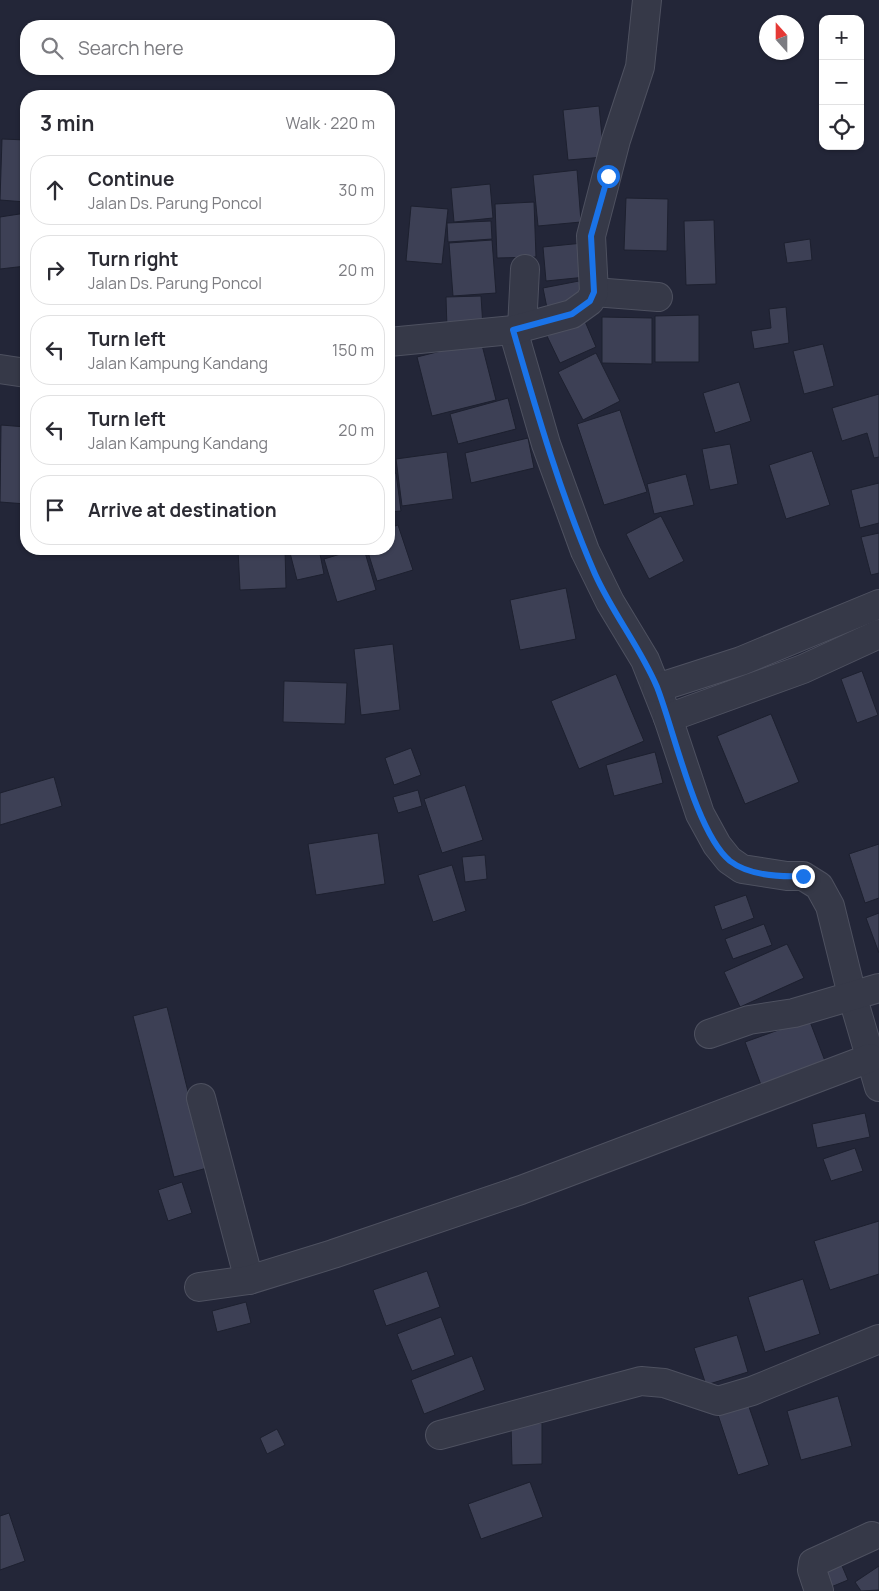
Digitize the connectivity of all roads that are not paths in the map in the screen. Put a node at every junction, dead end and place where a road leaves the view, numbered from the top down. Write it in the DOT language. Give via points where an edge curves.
graph roads {
  1 [pos="647,0"];
  2 [pos="524,269"];
  3 [pos="594,292"];
  4 [pos="658,297"];
  5 [pos="518,329"];
  6 [pos="395,341"];
  7 [pos="0,369"];
  8 [pos="20,372"];
  9 [pos="879,604"];
  10 [pos="879,634"];
  11 [pos="657,688"];
  12 [pos="668,718"];
  13 [pos="879,988"];
  14 [pos="852,995"];
  15 [pos="709,1034"];
  16 [pos="870,1058"];
  17 [pos="879,1087"];
  18 [pos="201,1098"];
  19 [pos="262,1275"];
  20 [pos="199,1287"];
  21 [pos="879,1340"];
  22 [pos="440,1435"];
  23 [pos="872,1536"];
  24 [pos="819,1591"];
  1 -- 3 [label="street" via="640,67 616,140 591,236"];
  2 -- 5 [label="street"];
  3 -- 4 [label="street"];
  3 -- 5 [label="street" via="590,301 572,314"];
  5 -- 6 [label="street"];
  5 -- 11 [label="street" via="546,444 585,551"];
  7 -- 8 [label="street"];
  9 -- 11 [label="street" via="741,661"];
  10 -- 12 [label="street" via="794,673"];
  11 -- 12 [label="street"];
  12 -- 14 [label="street" via="700,814 729,860 742,869 803,876 819,886 830,906"];
  13 -- 14 [label="street"];
  14 -- 15 [label="street" via="794,1013 749,1020"];
  14 -- 16 [label="street"];
  16 -- 17 [label="street"];
  16 -- 19 [label="street" via="521,1190"];
  18 -- 19 [label="street"];
  19 -- 20 [label="street"];
  21 -- 22 [label="street" via="718,1401 664,1383 641,1380"];
  23 -- 24 [label="street" via="813,1563"];
}
